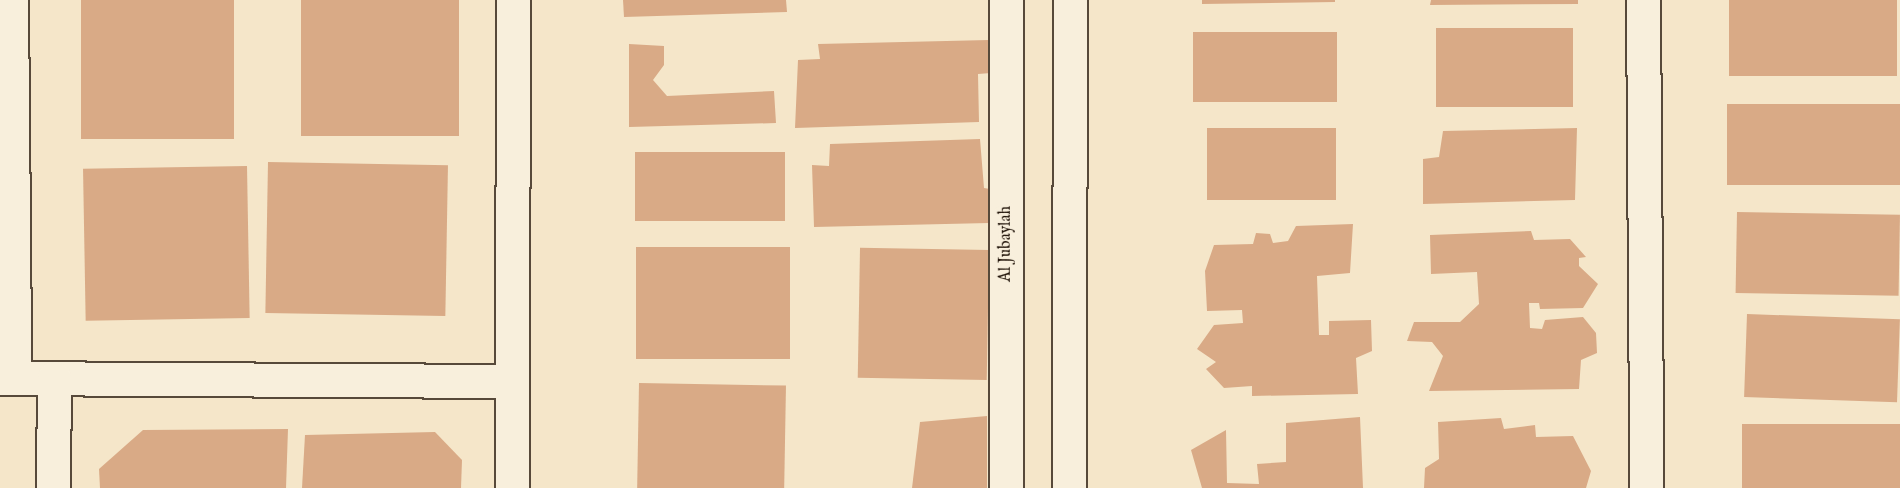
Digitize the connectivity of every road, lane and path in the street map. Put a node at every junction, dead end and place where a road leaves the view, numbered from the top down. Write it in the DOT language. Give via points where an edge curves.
graph roads {
  1 [pos="11,0"];
  2 [pos="513,0"];
  3 [pos="1006,0"];
  4 [pos="1070,0"];
  5 [pos="1643,0"];
  6 [pos="7,378"];
  7 [pos="54,378"];
  8 [pos="512,381"];
  9 [pos="53,488"];
  10 [pos="512,488"];
  11 [pos="1006,488"];
  12 [pos="1070,488"];
  13 [pos="1646,488"];
  1 -- 6 [label="street"];
  2 -- 8 [label="street"];
  3 -- 11 [label="street, Al Jubaylah"];
  4 -- 12 [label="street"];
  5 -- 13 [label="street"];
  6 -- 7 [label="street"];
  7 -- 8 [label="street"];
  7 -- 9 [label="street"];
  8 -- 10 [label="street"];
}
